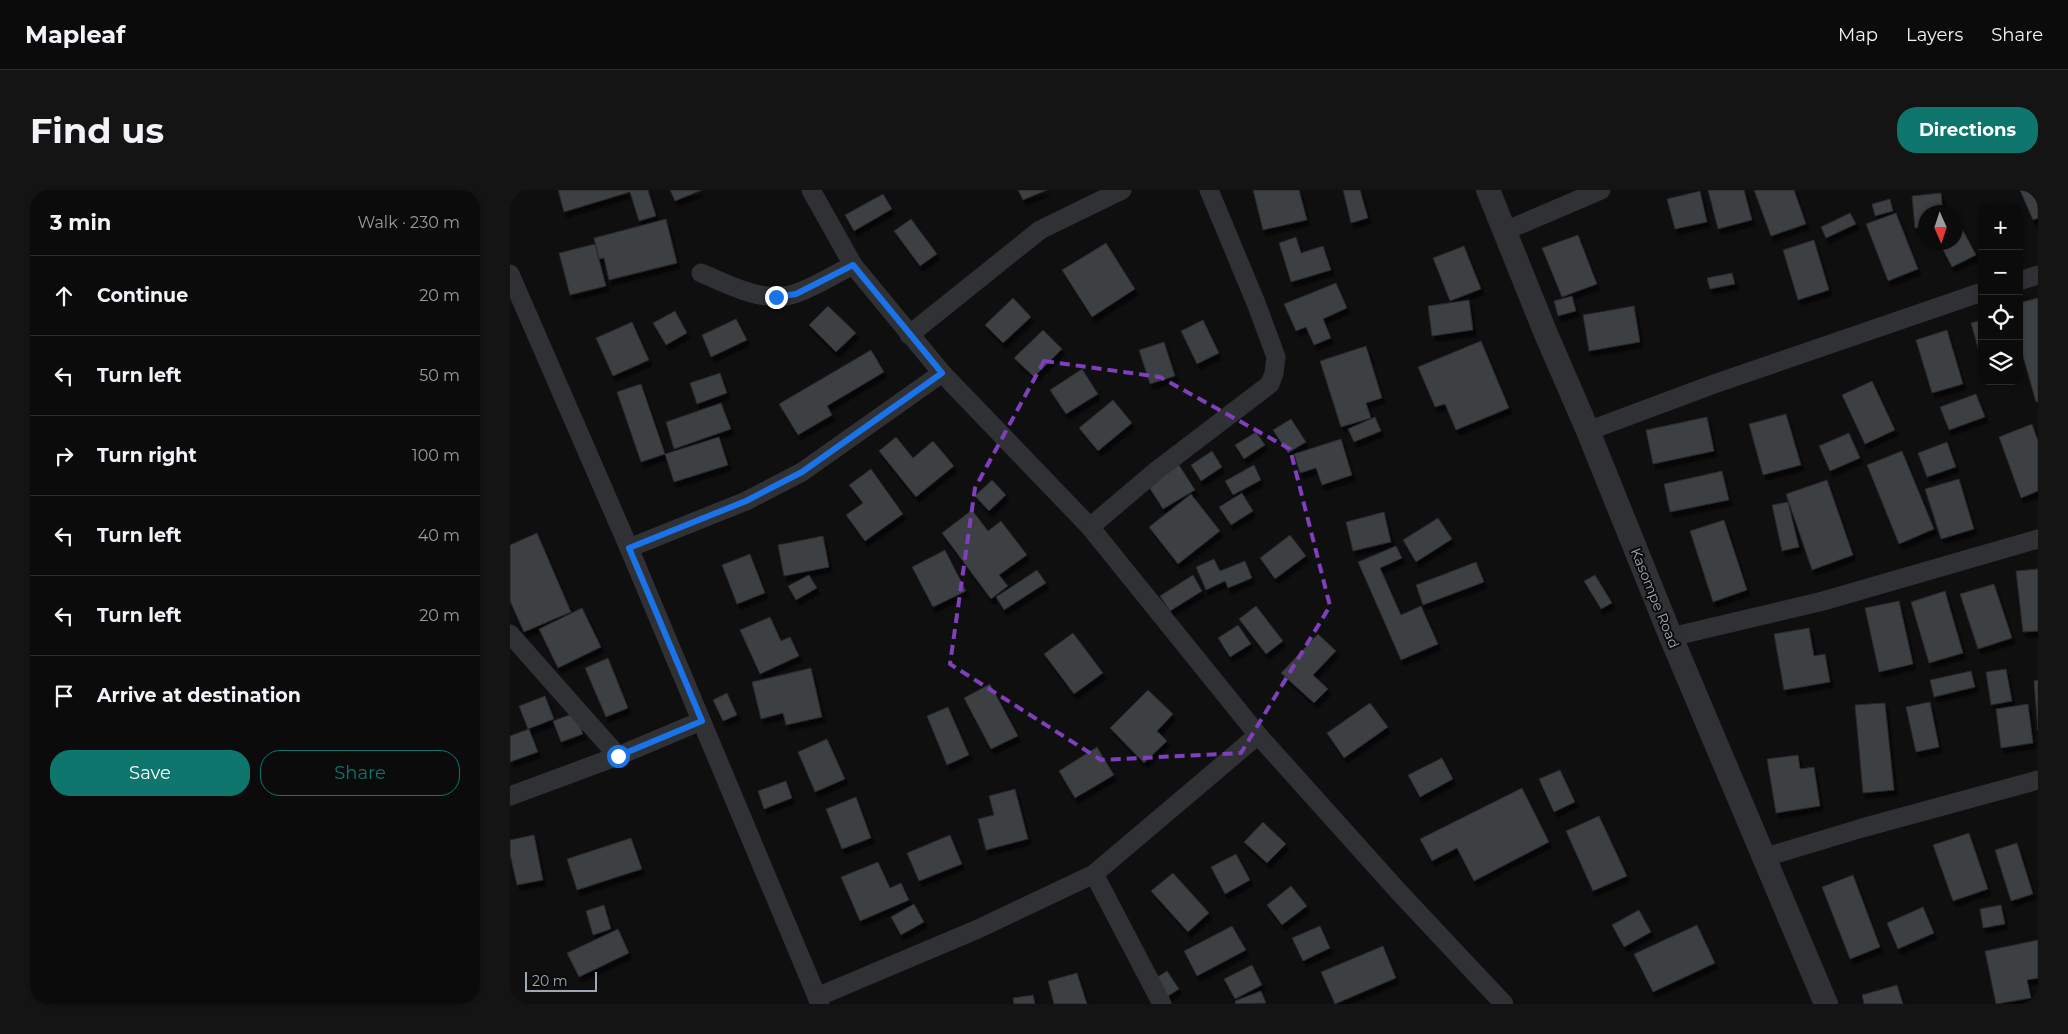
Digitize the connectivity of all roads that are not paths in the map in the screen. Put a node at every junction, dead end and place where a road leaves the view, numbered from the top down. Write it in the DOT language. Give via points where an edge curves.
graph roads {
  1 [pos="811,190"];
  2 [pos="1122,190"];
  3 [pos="1209,190"];
  4 [pos="1488,190"];
  5 [pos="1601,190"];
  6 [pos="1505,231"];
  7 [pos="853,265"];
  8 [pos="701,273"];
  9 [pos="510,274"];
  10 [pos="2038,275"];
  11 [pos="2023,280"];
  12 [pos="1978,293"];
  13 [pos="909,335"];
  14 [pos="942,373"];
  15 [pos="1588,431"];
  16 [pos="1090,527"];
  17 [pos="2038,539"];
  18 [pos="629,548"];
  19 [pos="510,634"];
  20 [pos="1670,637"];
  21 [pos="702,721"];
  22 [pos="1258,735"];
  23 [pos="618,756"];
  24 [pos="2038,780"];
  25 [pos="510,796"];
  26 [pos="1766,857"];
  27 [pos="1094,874"];
  28 [pos="818,1001"];
  29 [pos="1162,1004"];
  30 [pos="1504,1004"];
  31 [pos="1826,1004"];
  1 -- 7 [label="street"];
  2 -- 13 [label="street" via="1040,230"];
  3 -- 16 [label="street" via="1276,357 1274,373 1270,384 1156,471"];
  4 -- 6 [label="street, Kasompe Road"];
  5 -- 6 [label="street"];
  6 -- 15 [label="street, Kasompe Road"];
  7 -- 8 [label="street" via="796,294 776,297 753,294"];
  7 -- 13 [label="street"];
  9 -- 18 [label="street"];
  10 -- 11 [label="street"];
  12 -- 15 [label="street"];
  13 -- 14 [label="street"];
  14 -- 16 [label="street"];
  14 -- 18 [label="street" via="802,472 746,501"];
  15 -- 20 [label="street, Kasompe Road"];
  16 -- 22 [label="street"];
  17 -- 20 [label="street" via="1823,601"];
  18 -- 21 [label="street"];
  19 -- 23 [label="street"];
  20 -- 26 [label="street, Kasompe Road"];
  21 -- 23 [label="street"];
  21 -- 28 [label="street"];
  22 -- 27 [label="street"];
  22 -- 30 [label="street"];
  23 -- 25 [label="street"];
  24 -- 26 [label="street"];
  26 -- 31 [label="street, Kasompe Road"];
  27 -- 28 [label="street"];
  27 -- 29 [label="street"];
}
